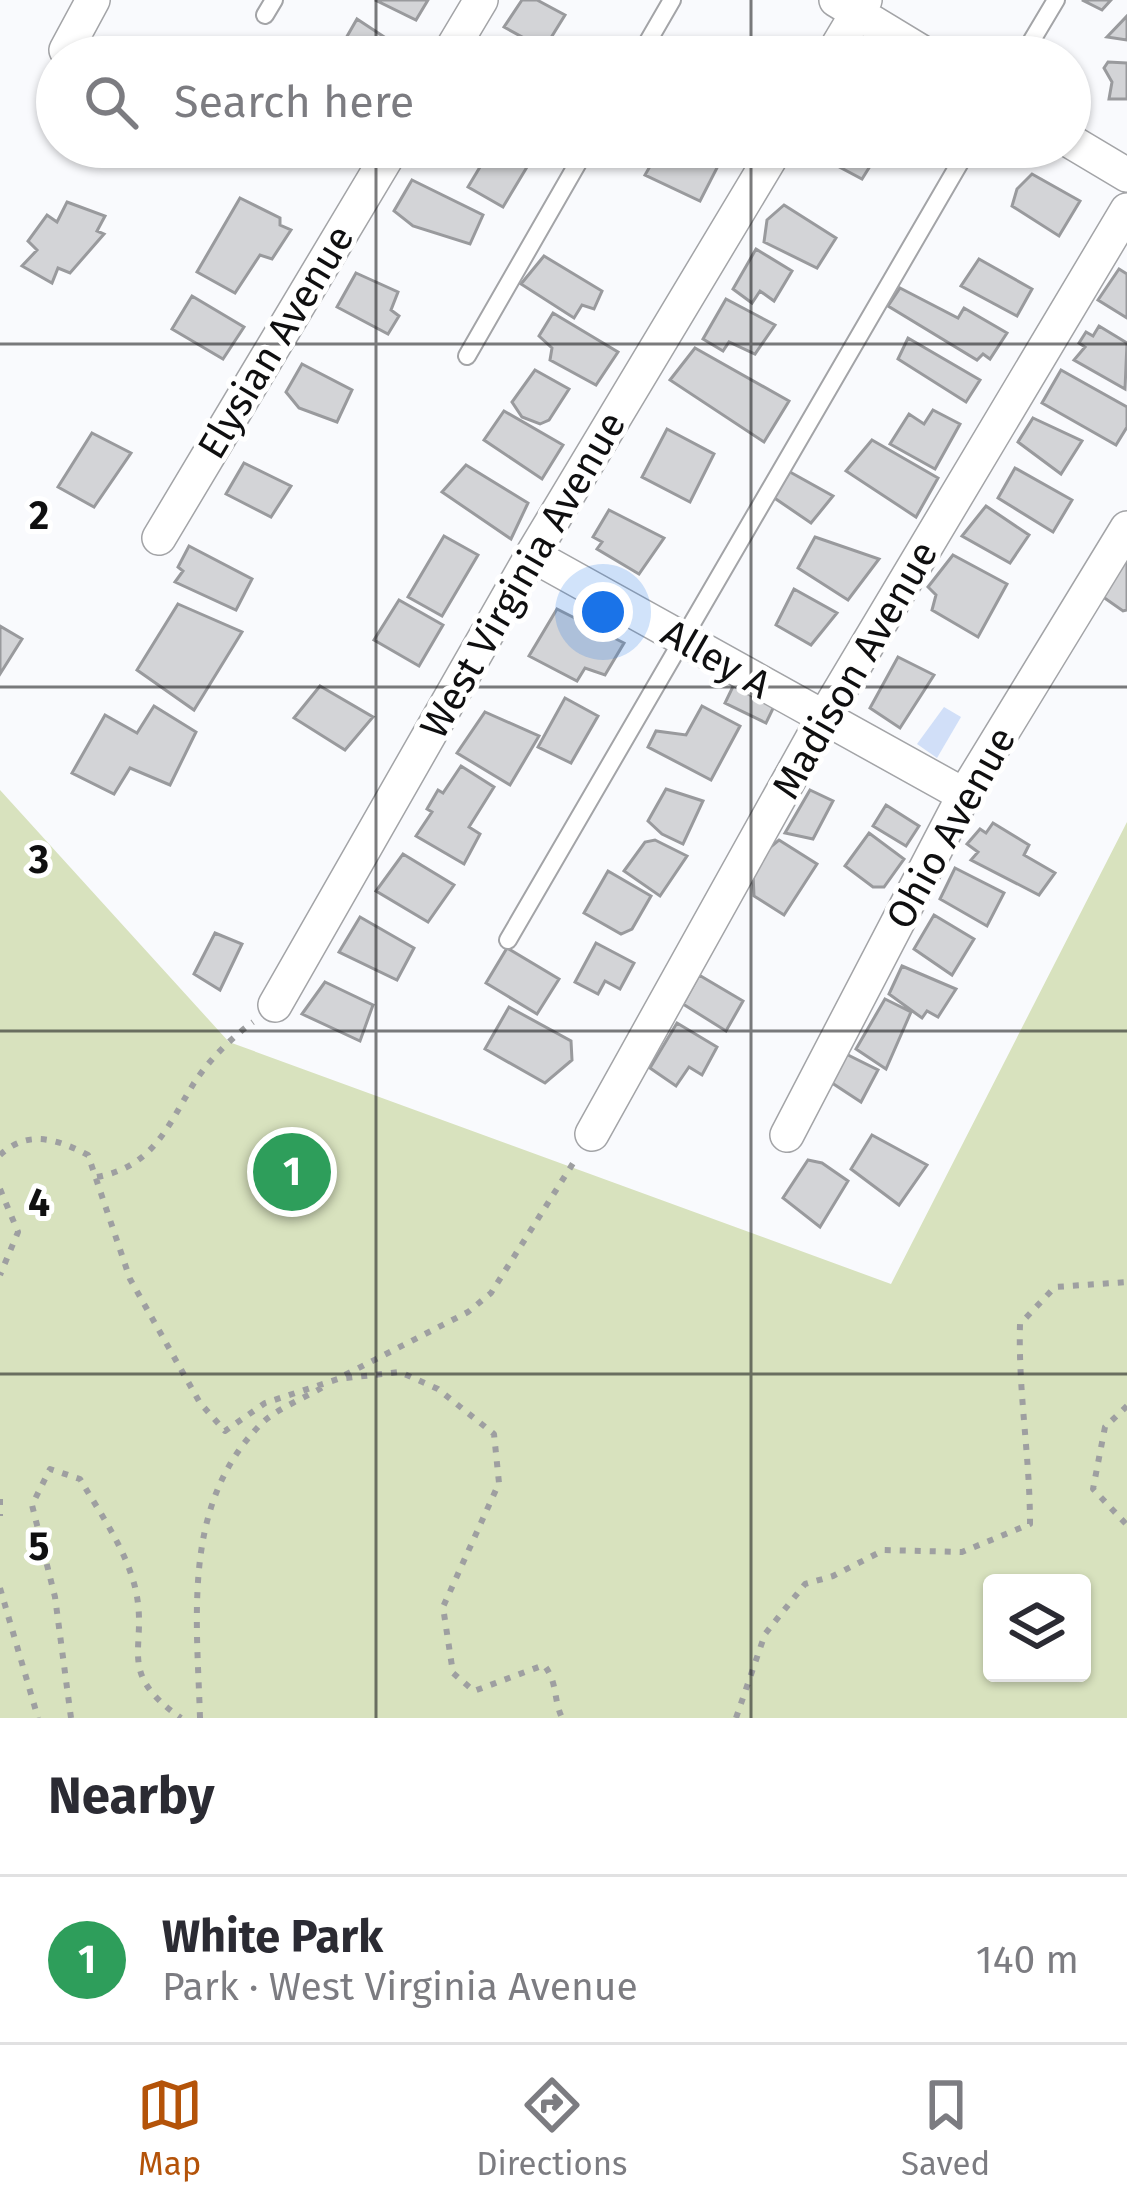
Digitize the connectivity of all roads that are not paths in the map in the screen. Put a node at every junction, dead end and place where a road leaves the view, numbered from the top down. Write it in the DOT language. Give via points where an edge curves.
graph roads {
  1 [pos="93,0"];
  2 [pos="481,0"];
  3 [pos="672,0"];
  4 [pos="1056,0"];
  5 [pos="853,4"];
  6 [pos="74,36"];
  7 [pos="459,36"];
  8 [pos="651,36"];
  9 [pos="840,36"];
  10 [pos="899,36"];
  11 [pos="1035,36"];
  12 [pos="1091,154"];
  13 [pos="380,168"];
  14 [pos="575,168"];
  15 [pos="764,168"];
  16 [pos="957,168"];
  17 [pos="1127,176"];
  18 [pos="1127,210"];
  19 [pos="467,356"];
  20 [pos="1127,528"];
  21 [pos="159,538"];
  22 [pos="532,555"];
  23 [pos="680,638"];
  24 [pos="823,719"];
  25 [pos="964,795"];
  26 [pos="508,940"];
  27 [pos="274,1005"];
  28 [pos="592,1134"];
  29 [pos="787,1135"];
  1 -- 6 [label="street"];
  2 -- 7 [label="street"];
  3 -- 8 [label="lane"];
  4 -- 11 [label="lane"];
  5 -- 9 [label="street"];
  5 -- 10 [label="street"];
  12 -- 17 [label="street"];
  13 -- 21 [label="street, Elysian Avenue"];
  14 -- 19 [label="lane"];
  15 -- 22 [label="street, West Virginia Avenue"];
  16 -- 23 [label="lane"];
  18 -- 24 [label="street, Madison Avenue"];
  20 -- 25 [label="street, Ohio Avenue"];
  22 -- 23 [label="street, Alley A"];
  22 -- 27 [label="street, West Virginia Avenue"];
  23 -- 24 [label="street, Alley A"];
  23 -- 26 [label="lane"];
  24 -- 25 [label="street, Alley A"];
  24 -- 28 [label="street, Madison Avenue"];
  25 -- 29 [label="street, Ohio Avenue"];
}
